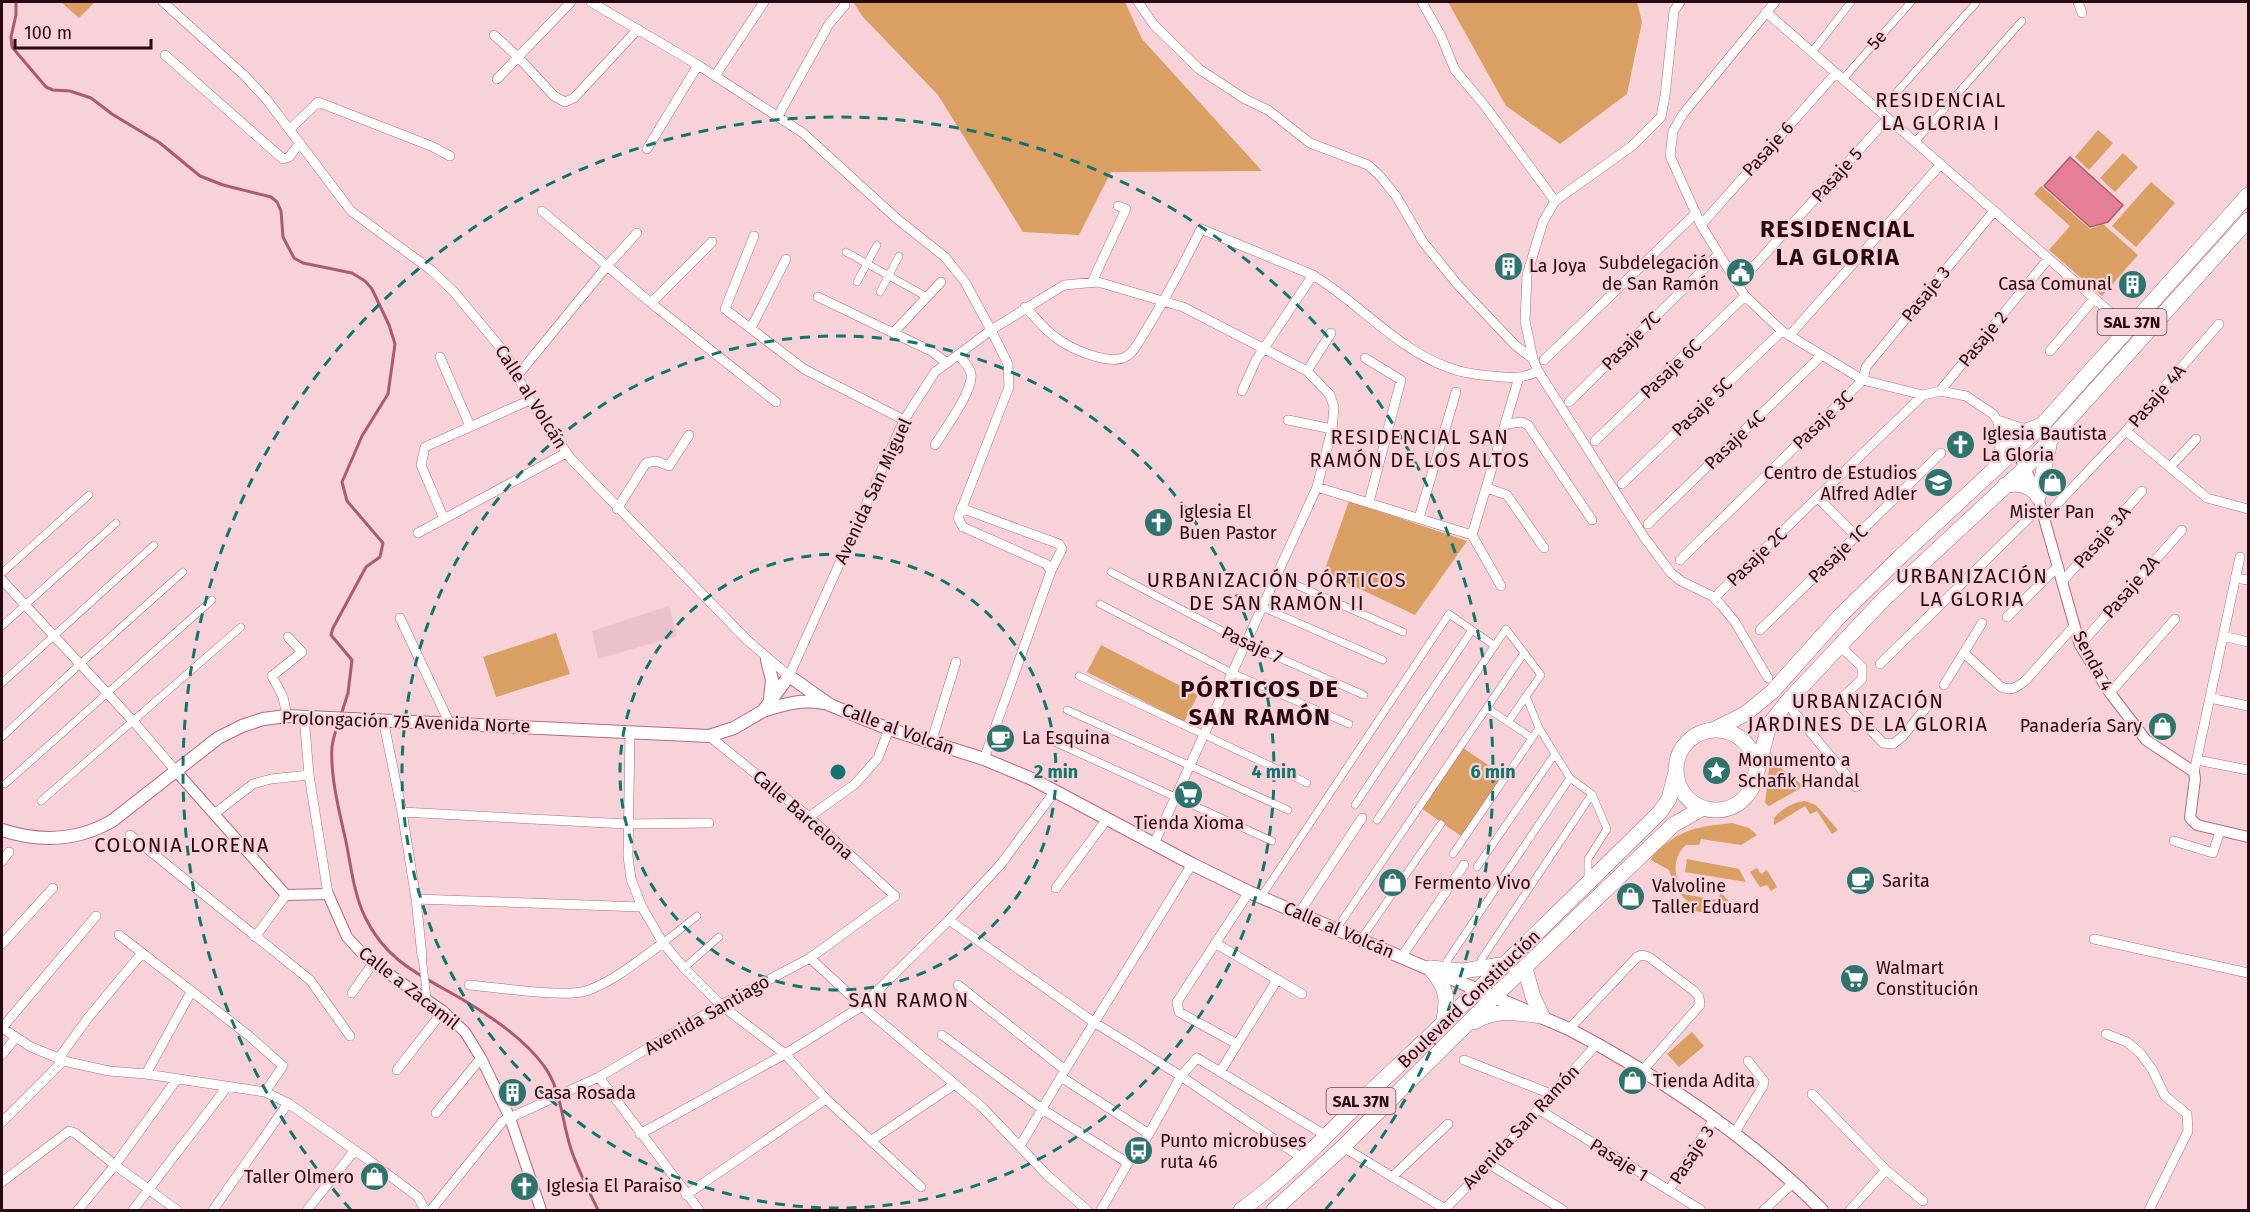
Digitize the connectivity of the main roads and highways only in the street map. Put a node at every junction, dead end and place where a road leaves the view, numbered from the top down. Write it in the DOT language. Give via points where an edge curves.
graph roads {
  1 [pos="2248,195"];
  2 [pos="2248,220"];
  3 [pos="2042,425"];
  4 [pos="2049,443"];
  5 [pos="1992,472"];
  6 [pos="2005,485"];
  7 [pos="767,660"];
  8 [pos="789,676"];
  9 [pos="830,705"];
  10 [pos="766,707"];
  11 [pos="1713,730"];
  12 [pos="1757,771"];
  13 [pos="1676,772"];
  14 [pos="1703,808"];
  15 [pos="2,830"];
  16 [pos="1507,964"];
  17 [pos="1430,968"];
  18 [pos="1525,968"];
  19 [pos="1479,989"];
  20 [pos="1495,996"];
  21 [pos="1542,1016"];
  22 [pos="1443,1024"];
  23 [pos="1457,1034"];
  24 [pos="1241,1210"];
  25 [pos="1274,1210"];
  26 [pos="1822,1210"];
  1 -- 3 [label="highway, SAL 37N"];
  2 -- 4 [label="highway, SAL 37N"];
  3 -- 5 [label="highway, SAL 37N"];
  3 -- 5 [label="highway" via="2024,432 2001,424 2003,449"];
  4 -- 6 [label="highway, SAL 37N"];
  4 -- 6 [label="highway" via="2038,499 2027,486"];
  5 -- 11 [label="highway, SAL 37N" via="1846,610 1772,693 1745,714"];
  6 -- 12 [label="highway, SAL 37N" via="1882,601 1787,702 1769,725"];
  7 -- 10 [label="main road" via="772,680"];
  8 -- 9 [label="main road, Calle al Volcán"];
  8 -- 10 [label="main road, Prolongación 75 Avenida Norte"];
  9 -- 10 [label="main road" via="800,701"];
  9 -- 17 [label="main road, Calle al Volcán" via="1032,779 1255,894"];
  10 -- 15 [label="main road, Prolongación 75 Avenida Norte" via="735,728 709,736 383,719 263,719 218,738 112,821 86,833 43,838"];
  11 -- 12 [label="highway" via="1731,732 1742,739 1753,754"];
  11 -- 13 [label="highway, SAL 37N" via="1696,735 1686,744"];
  12 -- 14 [label="highway, SAL 37N" via="1752,788 1739,804 1720,810"];
  13 -- 14 [label="highway" via="1684,794"];
  13 -- 16 [label="highway, Boulevard Constitución / SAL 37N" via="1669,799 1660,812"];
  14 -- 18 [label="highway, Boulevard Constitución / SAL 37N" via="1673,825"];
  16 -- 17 [label="highway" via="1463,971"];
  16 -- 19 [label="highway, Boulevard Constitución / SAL 37N"];
  17 -- 19 [label="main road, Calle al Volcán"];
  17 -- 22 [label="highway" via="1442,981 1446,993"];
  18 -- 20 [label="highway, Boulevard Constitución / SAL 37N"];
  18 -- 21 [label="highway"];
  19 -- 20 [label="main road, Calle al Volcán"];
  19 -- 22 [label="highway, Boulevard Constitución / SAL 37N"];
  20 -- 21 [label="main road, Calle al Volcán"];
  20 -- 23 [label="highway, Boulevard Constitución / SAL 37N"];
  21 -- 23 [label="highway" via="1492,1013"];
  21 -- 26 [label="main road, Calle al Volcán" via="1598,1044 1714,1119 1794,1182"];
  22 -- 24 [label="highway, Boulevard Constitución / SAL 37N" via="1302,1158"];
  23 -- 25 [label="highway, Boulevard Constitución / SAL 37N"];
}
